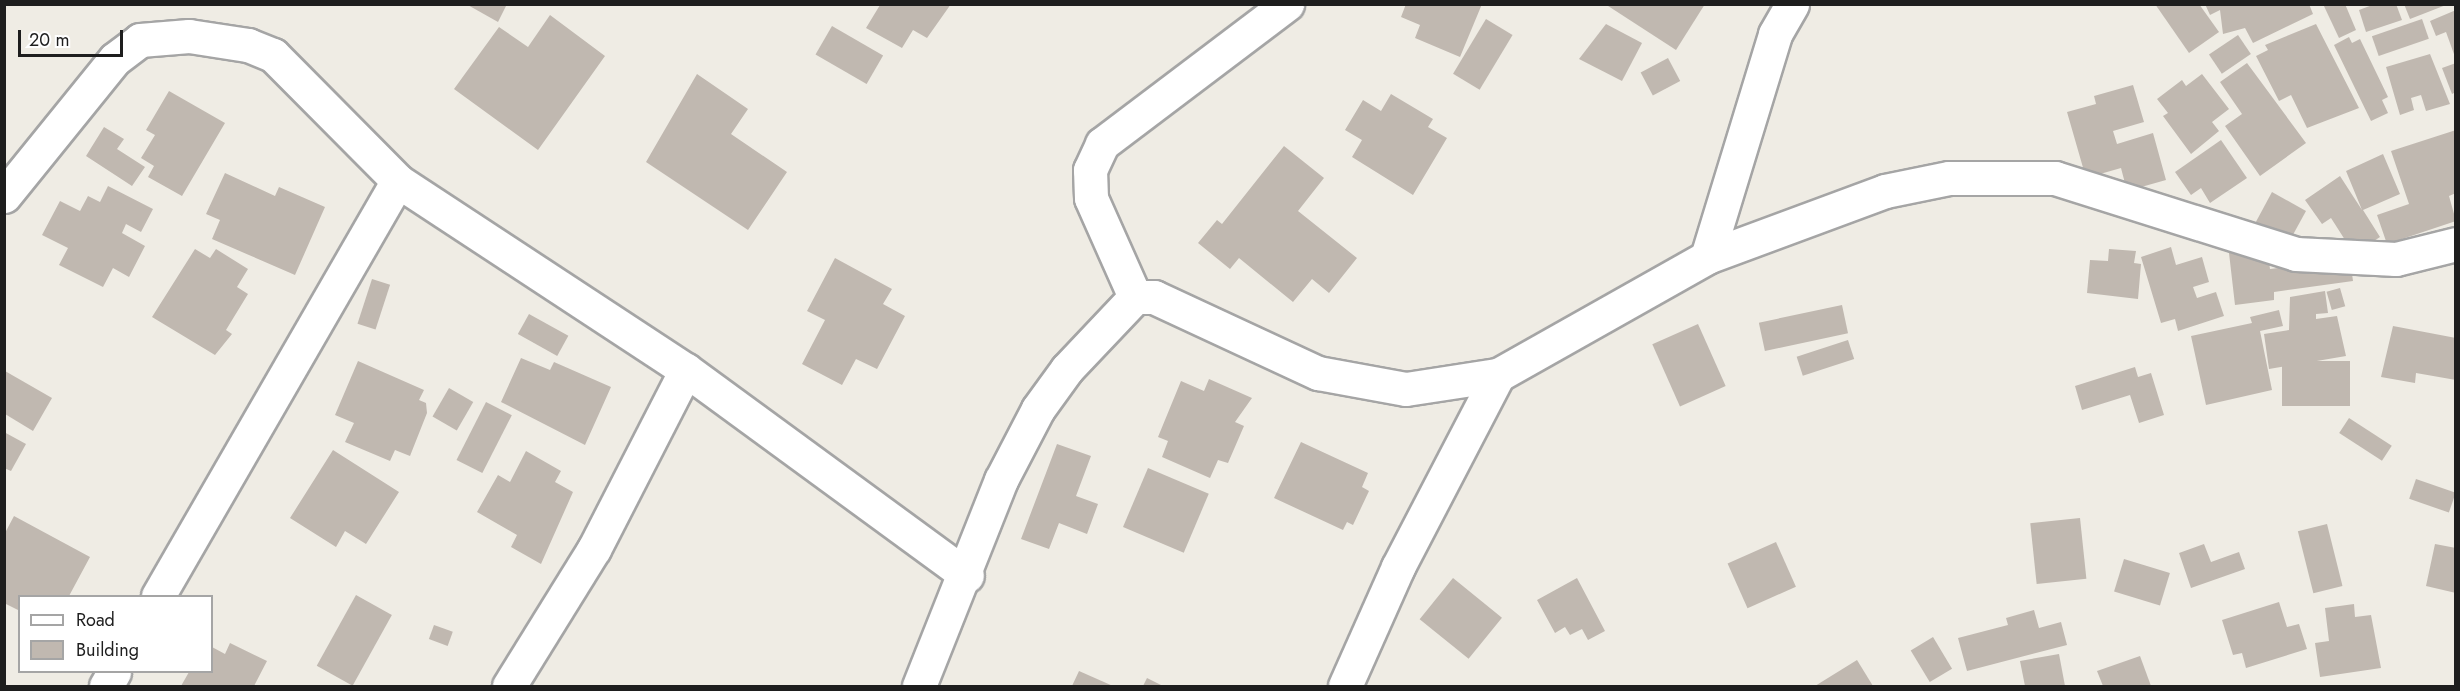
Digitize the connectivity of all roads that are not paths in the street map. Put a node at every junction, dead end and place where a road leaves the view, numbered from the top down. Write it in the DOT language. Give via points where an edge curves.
graph roads {
  1 [pos="1287,4"];
  2 [pos="1792,4"];
  3 [pos="398,181"];
  4 [pos="4,196"];
  5 [pos="2456,244"];
  6 [pos="1707,257"];
  7 [pos="1135,297"];
  8 [pos="686,370"];
  9 [pos="1498,375"];
  10 [pos="967,576"];
  11 [pos="159,595"];
  12 [pos="113,673"];
  13 [pos="106,687"];
  14 [pos="509,687"];
  15 [pos="919,687"];
  16 [pos="1345,687"];
  1 -- 7 [label="street" via="1214,54 1102,144 1090,170 1091,198"];
  2 -- 6 [label="street" via="1772,43"];
  3 -- 4 [label="street" via="273,55 248,45 189,36 140,40 116,59"];
  3 -- 8 [label="street"];
  3 -- 11 [label="street"];
  5 -- 6 [label="street" via="2396,259 2296,254 2055,178 2002,175 1949,178 1885,191"];
  6 -- 9 [label="street"];
  7 -- 9 [label="street" via="1154,297 1318,373 1406,388"];
  7 -- 10 [label="street" via="1067,369 1038,409 1001,480"];
  8 -- 10 [label="street"];
  8 -- 14 [label="street" via="594,549"];
  9 -- 16 [label="street" via="1398,567"];
  10 -- 15 [label="street"];
  12 -- 13 [label="street"];
}
